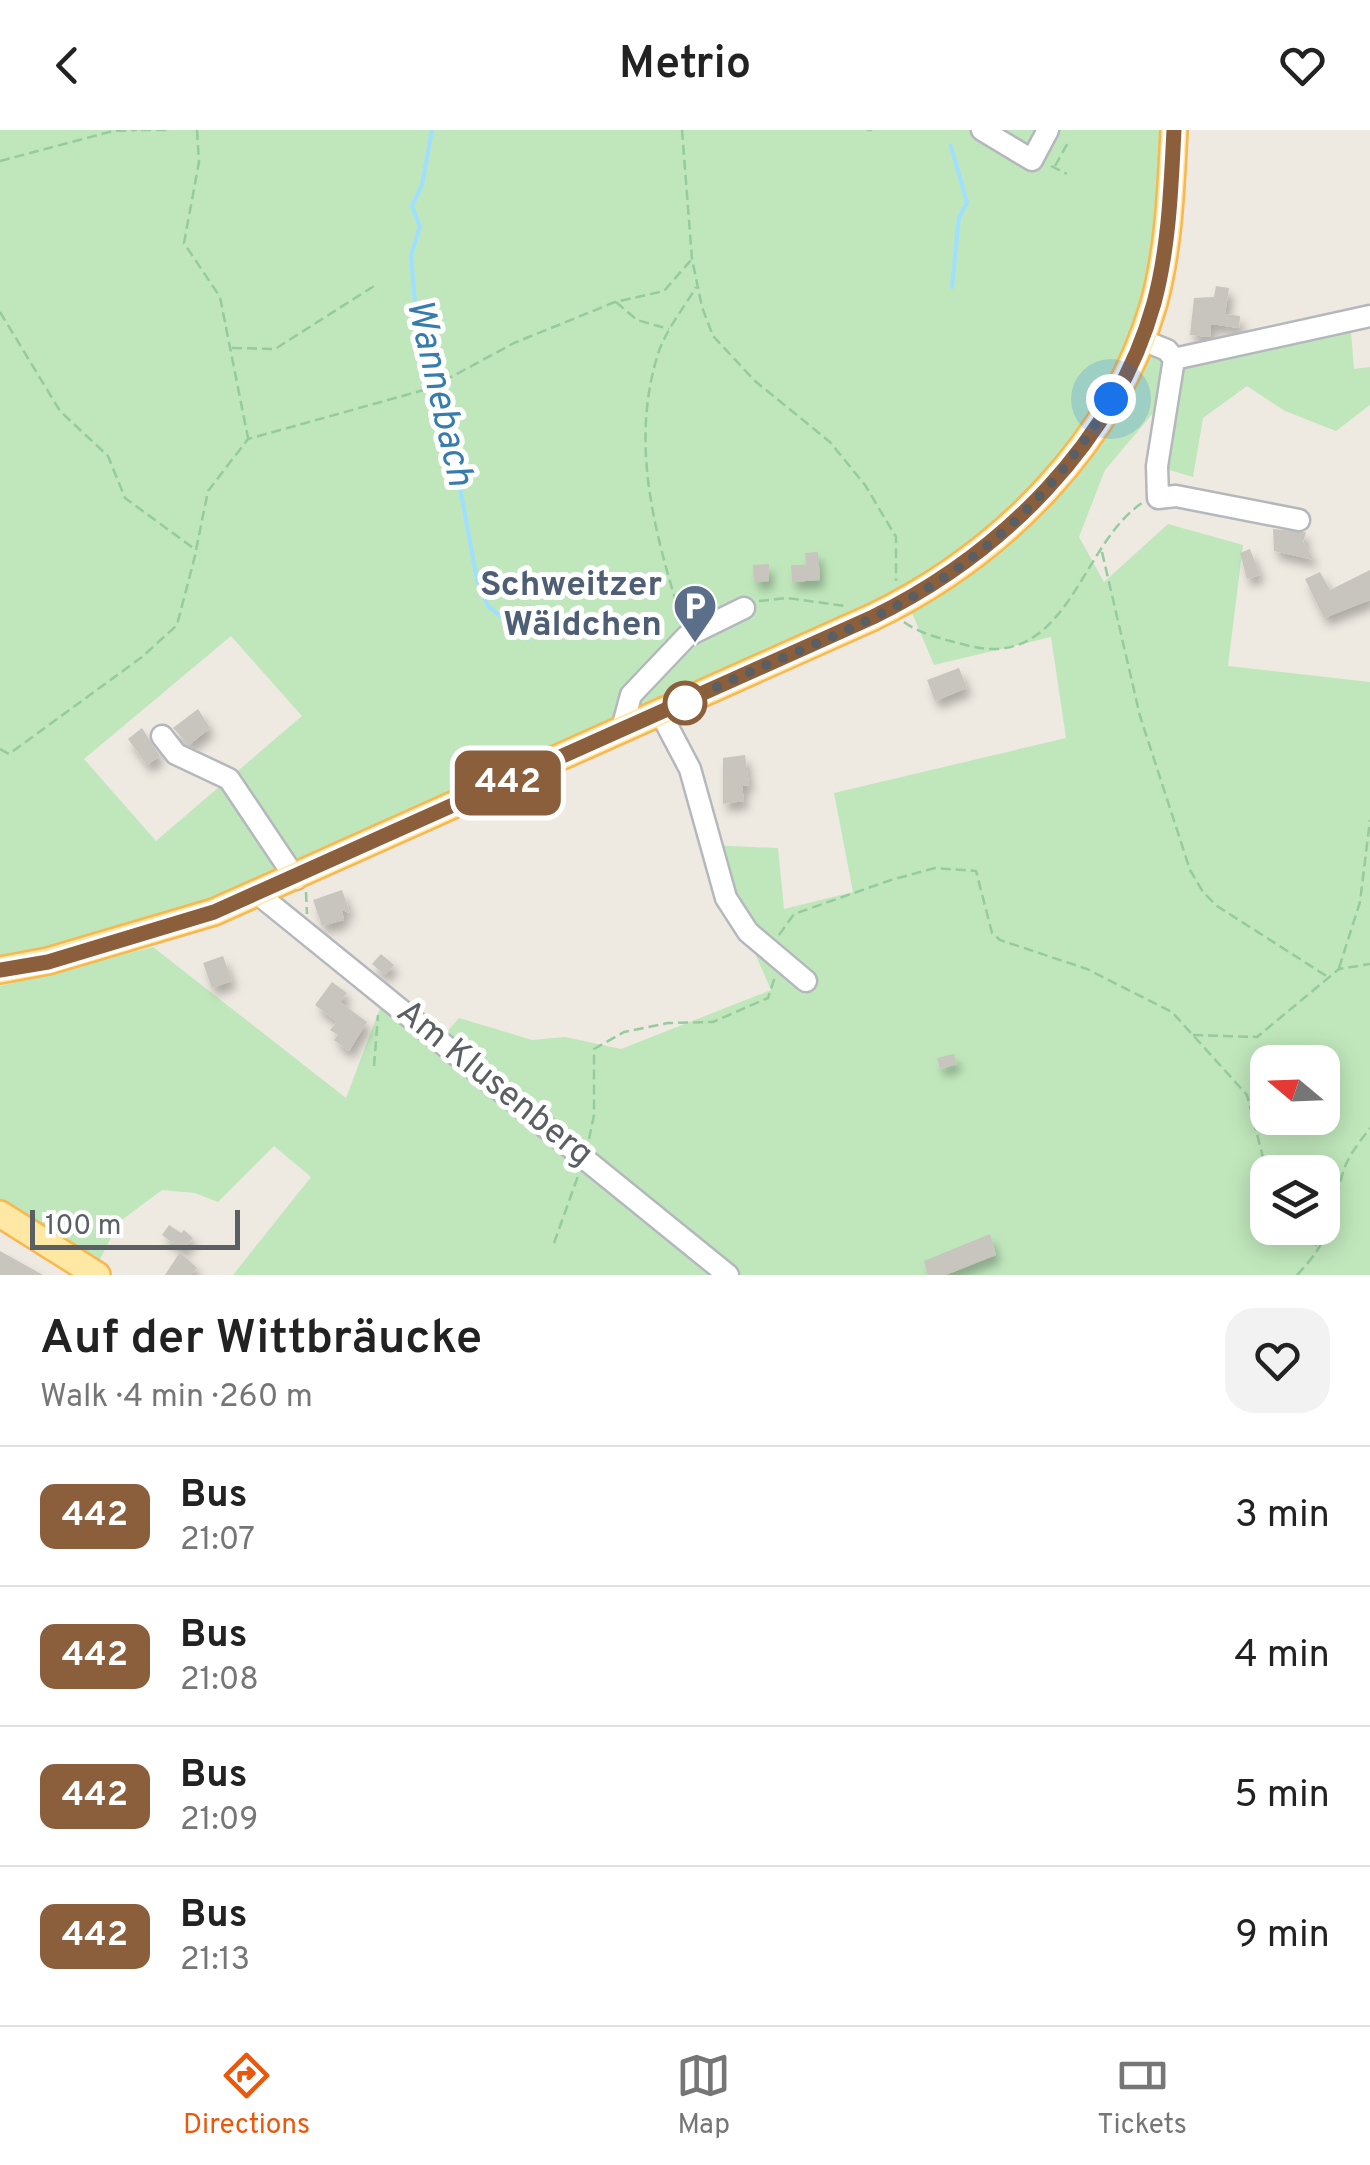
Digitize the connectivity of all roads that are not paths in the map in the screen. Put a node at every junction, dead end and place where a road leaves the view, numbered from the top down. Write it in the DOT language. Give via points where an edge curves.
graph roads {
  1 [pos="982,130"];
  2 [pos="1048,130"];
  3 [pos="1174,130"];
  4 [pos="1370,316"];
  5 [pos="1142,340"];
  6 [pos="1174,359"];
  7 [pos="1300,520"];
  8 [pos="744,608"];
  9 [pos="660,714"];
  10 [pos="621,732"];
  11 [pos="162,736"];
  12 [pos="299,877"];
  13 [pos="258,894"];
  14 [pos="0,970"];
  15 [pos="806,982"];
  16 [pos="0,1214"];
  17 [pos="96,1275"];
  18 [pos="728,1275"];
  1 -- 2 [label="street" via="1032,160"];
  3 -- 5 [label="main road" via="1163,258"];
  4 -- 6 [label="street"];
  5 -- 6 [label="street"];
  5 -- 9 [label="main road" via="1100,419 1029,508 955,570"];
  6 -- 7 [label="street" via="1158,498"];
  8 -- 10 [label="street" via="687,636 631,696"];
  9 -- 10 [label="main road"];
  9 -- 15 [label="street" via="690,769 726,898 748,932"];
  10 -- 12 [label="main road"];
  11 -- 12 [label="street" via="176,754 229,779"];
  12 -- 13 [label="main road"];
  13 -- 14 [label="main road" via="155,931"];
  13 -- 18 [label="street, Am Klusenberg"];
  16 -- 17 [label="main road"];
}
